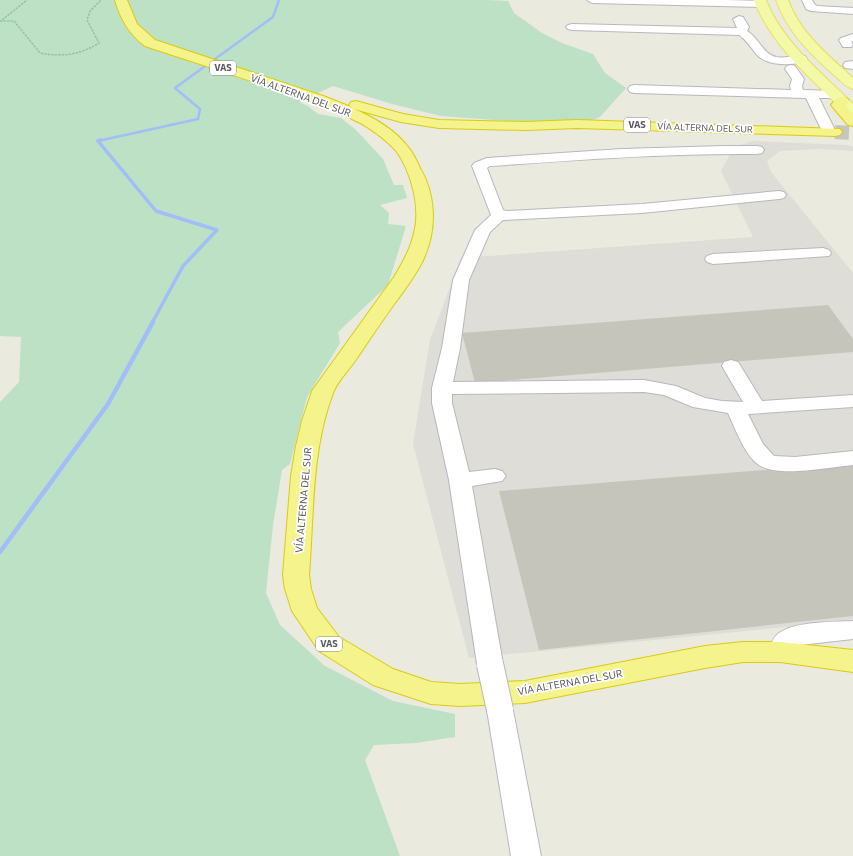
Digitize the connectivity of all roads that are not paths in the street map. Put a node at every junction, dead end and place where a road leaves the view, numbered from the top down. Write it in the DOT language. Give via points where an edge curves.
graph roads {
  1 [pos="121,0"];
  2 [pos="129,0"];
  3 [pos="592,0"];
  4 [pos="782,0"];
  5 [pos="807,0"];
  6 [pos="762,5"];
  7 [pos="853,11"];
  8 [pos="688,19"];
  9 [pos="812,19"];
  10 [pos="853,19"];
  11 [pos="576,24"];
  12 [pos="596,27"];
  13 [pos="741,32"];
  14 [pos="599,40"];
  15 [pos="696,41"];
  16 [pos="801,59"];
  17 [pos="791,69"];
  18 [pos="853,85"];
  19 [pos="804,94"];
  20 [pos="324,98"];
  21 [pos="839,98"];
  22 [pos="634,102"];
  23 [pos="853,112"];
  24 [pos="853,122"];
  25 [pos="439,124"];
  26 [pos="836,132"];
  27 [pos="403,150"];
  28 [pos="757,150"];
  29 [pos="779,195"];
  30 [pos="500,215"];
  31 [pos="823,253"];
  32 [pos="713,259"];
  33 [pos="731,366"];
  34 [pos="442,388"];
  35 [pos="853,401"];
  36 [pos="756,407"];
  37 [pos="735,408"];
  38 [pos="853,458"];
  39 [pos="495,476"];
  40 [pos="460,480"];
  41 [pos="853,630"];
  42 [pos="780,652"];
  43 [pos="853,661"];
  44 [pos="526,856"];
  1 -- 20 [label="highway, VÍA ALTERNA DEL SUR / VAS" via="130,26 141,37 156,46"];
  2 -- 20 [label="highway, VÍA ALTERNA DEL SUR / VAS" via="147,31 167,44"];
  3 -- 6 [label="lane"];
  4 -- 18 [label="main road" via="799,32"];
  5 -- 7 [label="lane" via="815,9"];
  6 -- 13 [label="lane" via="737,13 743,27"];
  6 -- 16 [label="main road" via="776,33"];
  8 -- 12 [label="lane"];
  8 -- 13 [label="lane"];
  8 -- 15 [label="lane"];
  9 -- 10 [label="lane"];
  11 -- 12 [label="lane"];
  12 -- 14 [label="lane"];
  13 -- 16 [label="lane" via="748,34 772,60"];
  16 -- 21 [label="main road"];
  17 -- 19 [label="lane" via="798,79 796,86"];
  19 -- 21 [label="lane"];
  19 -- 22 [label="lane" via="686,97 633,83"];
  19 -- 26 [label="lane"];
  20 -- 25 [label="highway, VÍA ALTERNA DEL SUR / VAS" via="401,118"];
  20 -- 27 [label="highway, VÍA ALTERNA DEL SUR / VAS" via="379,128"];
  21 -- 23 [label="main road"];
  21 -- 24 [label="highway" via="839,107"];
  25 -- 26 [label="highway, VÍA ALTERNA DEL SUR / VAS"];
  25 -- 27 [label="highway" via="422,127 409,133 403,143"];
  27 -- 42 [label="highway, VÍA ALTERNA DEL SUR / VAS" via="422,192 425,220 422,238 403,278 323,391 312,421 307,446 296,575 305,611 329,644 382,677 431,693 453,695 525,692 705,657 743,652"];
  28 -- 30 [label="lane" via="712,149 487,162 479,166 496,212"];
  29 -- 30 [label="lane" via="708,203"];
  30 -- 34 [label="lane" via="483,230 461,280"];
  31 -- 32 [label="lane"];
  33 -- 36 [label="lane"];
  34 -- 37 [label="lane" via="644,386 669,390 700,403"];
  34 -- 40 [label="lane" via="442,403"];
  35 -- 36 [label="lane"];
  36 -- 37 [label="lane"];
  37 -- 38 [label="lane" via="759,454 768,462 782,465"];
  39 -- 40 [label="lane"];
  40 -- 44 [label="lane, bridge" via="490,664"];
  41 -- 42 [label="lane" via="790,639"];
  42 -- 43 [label="highway, VÍA ALTERNA DEL SUR / VAS"];
}
